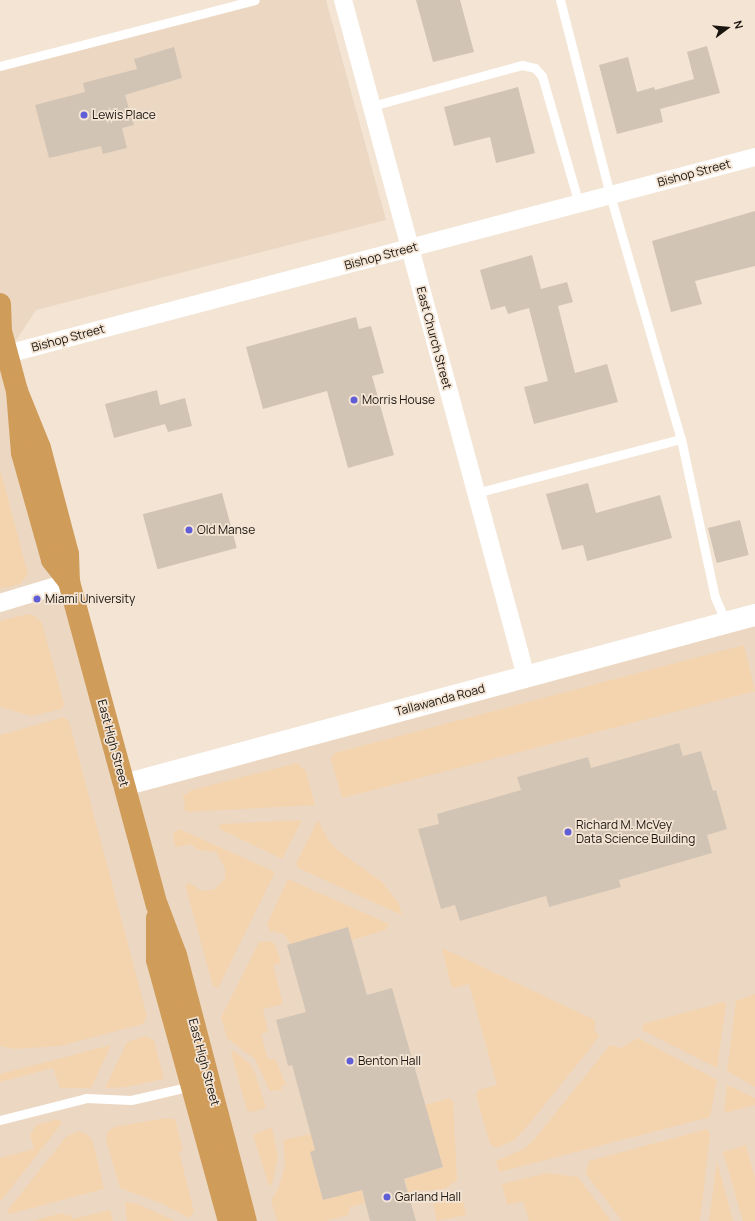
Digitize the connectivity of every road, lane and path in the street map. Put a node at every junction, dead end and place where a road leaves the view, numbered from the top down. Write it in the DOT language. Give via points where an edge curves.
graph roads {
  1 [pos="255,0"];
  2 [pos="343,0"];
  3 [pos="560,0"];
  4 [pos="0,66"];
  5 [pos="372,106"];
  6 [pos="755,157"];
  7 [pos="610,195"];
  8 [pos="579,204"];
  9 [pos="410,248"];
  10 [pos="0,304"];
  11 [pos="0,331"];
  12 [pos="8,354"];
  13 [pos="681,438"];
  14 [pos="476,493"];
  15 [pos="69,582"];
  16 [pos="0,603"];
  17 [pos="755,615"];
  18 [pos="726,623"];
  19 [pos="526,677"];
  20 [pos="124,785"];
  21 [pos="157,905"];
  22 [pos="192,1086"];
  23 [pos="0,1120"];
  24 [pos="229,1221"];
  25 [pos="246,1221"];
  1 -- 4 [label="lane"];
  2 -- 5 [label="street, East Church Street"];
  3 -- 7 [label="lane"];
  5 -- 8 [label="lane" via="522,65 535,68 542,76"];
  5 -- 9 [label="street, East Church Street"];
  6 -- 7 [label="street, Bishop Street"];
  7 -- 8 [label="street, Bishop Street"];
  7 -- 13 [label="lane"];
  8 -- 9 [label="street, Bishop Street"];
  9 -- 12 [label="street, Bishop Street"];
  9 -- 14 [label="street, East Church Street"];
  10 -- 11 [label="highway, East High Street"];
  11 -- 12 [label="highway, East High Street"];
  12 -- 15 [label="highway, East High Street" via="17,391 42,456 68,554"];
  13 -- 14 [label="lane"];
  13 -- 18 [label="lane" via="715,597"];
  14 -- 19 [label="street, East Church Street"];
  15 -- 16 [label="street"];
  15 -- 20 [label="highway, East High Street"];
  17 -- 18 [label="street, Tallawanda Road"];
  18 -- 19 [label="street, Tallawanda Road"];
  19 -- 20 [label="street, Tallawanda Road"];
  20 -- 21 [label="highway, East High Street"];
  21 -- 22 [label="highway, East High Street" via="157,960"];
  21 -- 25 [label="highway, East High Street" via="176,955"];
  22 -- 23 [label="lane" via="131,1100 86,1098"];
  22 -- 24 [label="highway, East High Street"];
}
